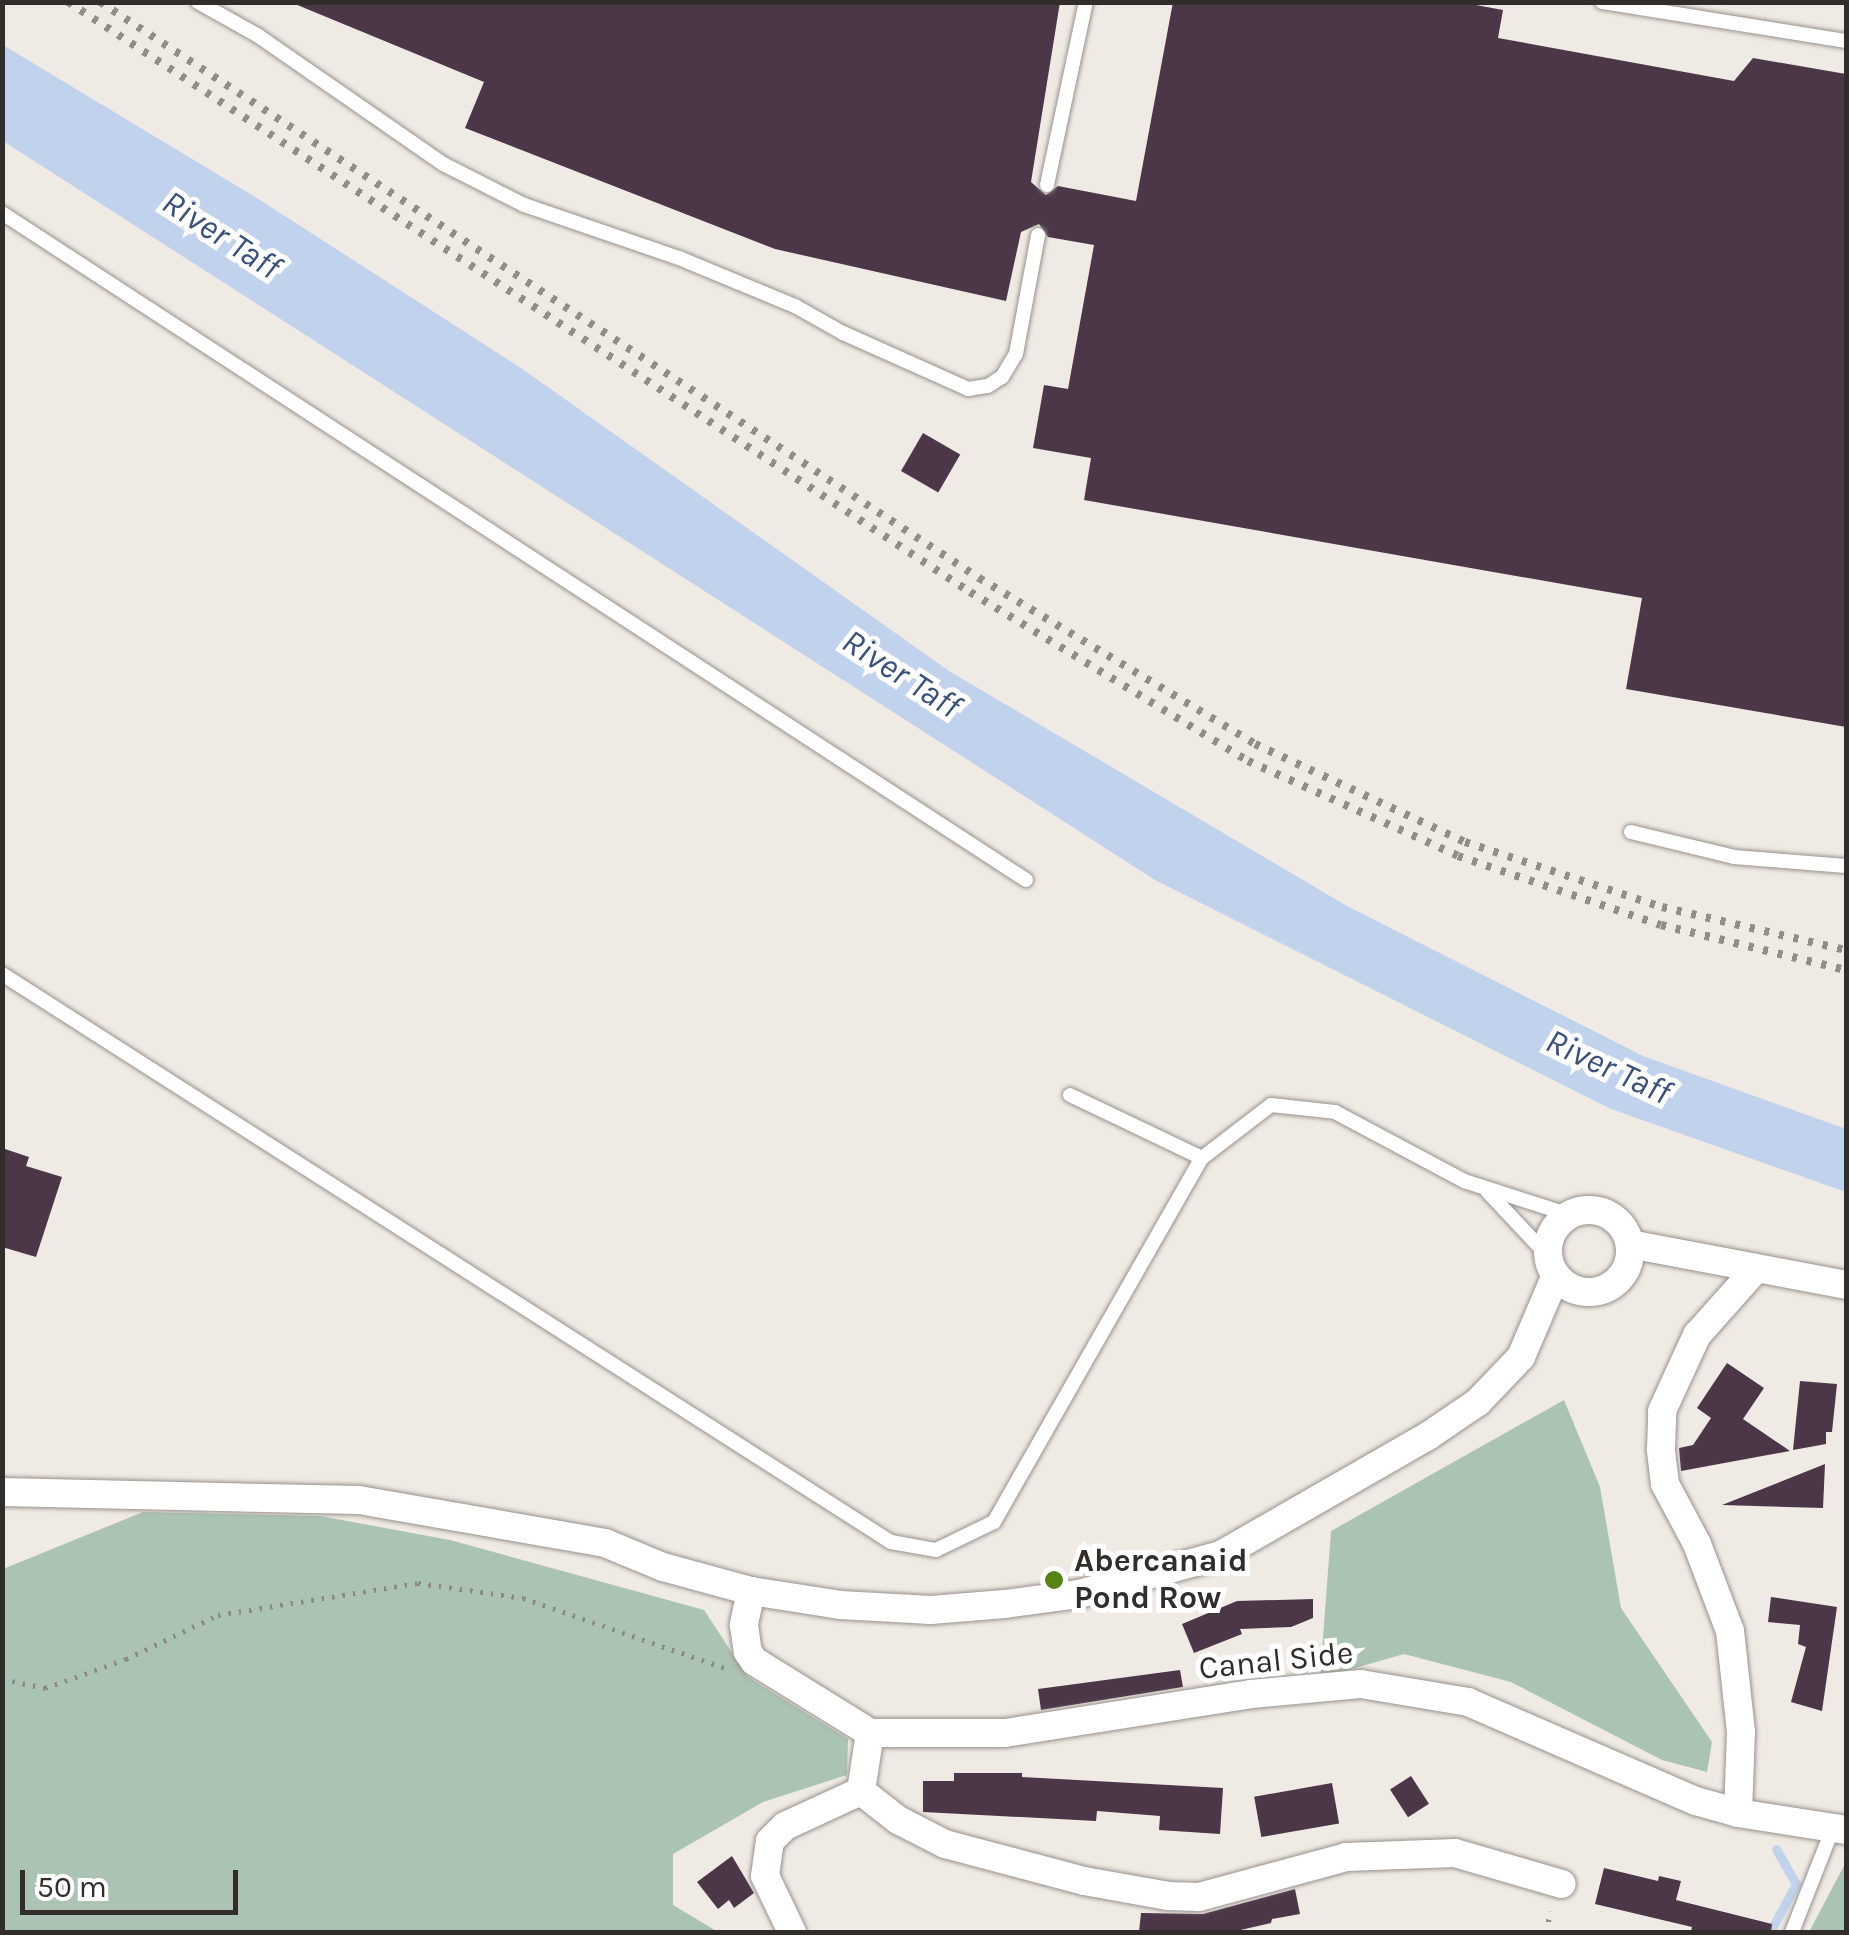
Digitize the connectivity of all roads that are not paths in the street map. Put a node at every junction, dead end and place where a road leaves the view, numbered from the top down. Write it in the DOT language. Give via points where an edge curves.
graph roads {
  1 [pos="198,2"];
  2 [pos="1086,2"];
  3 [pos="1602,2"];
  4 [pos="1846,42"];
  5 [pos="1048,184"];
  6 [pos="2,212"];
  7 [pos="1038,235"];
  8 [pos="1631,832"];
  9 [pos="1846,866"];
  10 [pos="1026,880"];
  11 [pos="2,974"];
  12 [pos="1070,1095"];
  13 [pos="1202,1158"];
  14 [pos="1487,1190"];
  15 [pos="1570,1215"];
  16 [pos="1630,1244"];
  17 [pos="1552,1265"];
  18 [pos="1755,1270"];
  19 [pos="1846,1285"];
  20 [pos="2,1492"];
  21 [pos="751,1591"];
  22 [pos="870,1733"];
  23 [pos="861,1791"];
  24 [pos="1738,1813"];
  25 [pos="1840,1829"];
  26 [pos="1562,1884"];
  27 [pos="792,1932"];
  28 [pos="1792,1932"];
  1 -- 7 [label="lane" via="443,164 524,206 745,285 968,389 1002,377 1016,354"];
  2 -- 5 [label="lane"];
  3 -- 4 [label="lane"];
  6 -- 10 [label="lane"];
  8 -- 9 [label="lane" via="1734,857"];
  11 -- 13 [label="lane" via="891,1542 936,1550 994,1522"];
  12 -- 13 [label="lane"];
  13 -- 14 [label="lane" via="1271,1105 1335,1112"];
  14 -- 15 [label="lane"];
  14 -- 17 [label="lane"];
  15 -- 16 [label="street" via="1604,1212"];
  15 -- 17 [label="street" via="1554,1229"];
  16 -- 17 [label="street" via="1625,1271 1604,1290 1575,1290"];
  16 -- 18 [label="street"];
  17 -- 21 [label="street" via="1521,1358 1478,1402 1221,1555 1079,1594 932,1610"];
  18 -- 19 [label="street"];
  18 -- 24 [label="street" via="1697,1335 1662,1411 1660,1449 1665,1484 1697,1544 1730,1632 1740,1732"];
  20 -- 21 [label="street" via="359,1500 605,1543 662,1568"];
  21 -- 22 [label="street" via="744,1625 754,1662"];
  22 -- 23 [label="street"];
  22 -- 24 [label="street, Canal Side" via="1004,1734 1251,1694 1361,1684 1468,1702"];
  23 -- 26 [label="street" via="945,1844 1168,1896 1200,1897 1346,1858 1455,1853"];
  23 -- 27 [label="street" via="785,1826 770,1841 765,1876"];
  24 -- 25 [label="street, Canal Side"];
  25 -- 28 [label="lane"];
}
